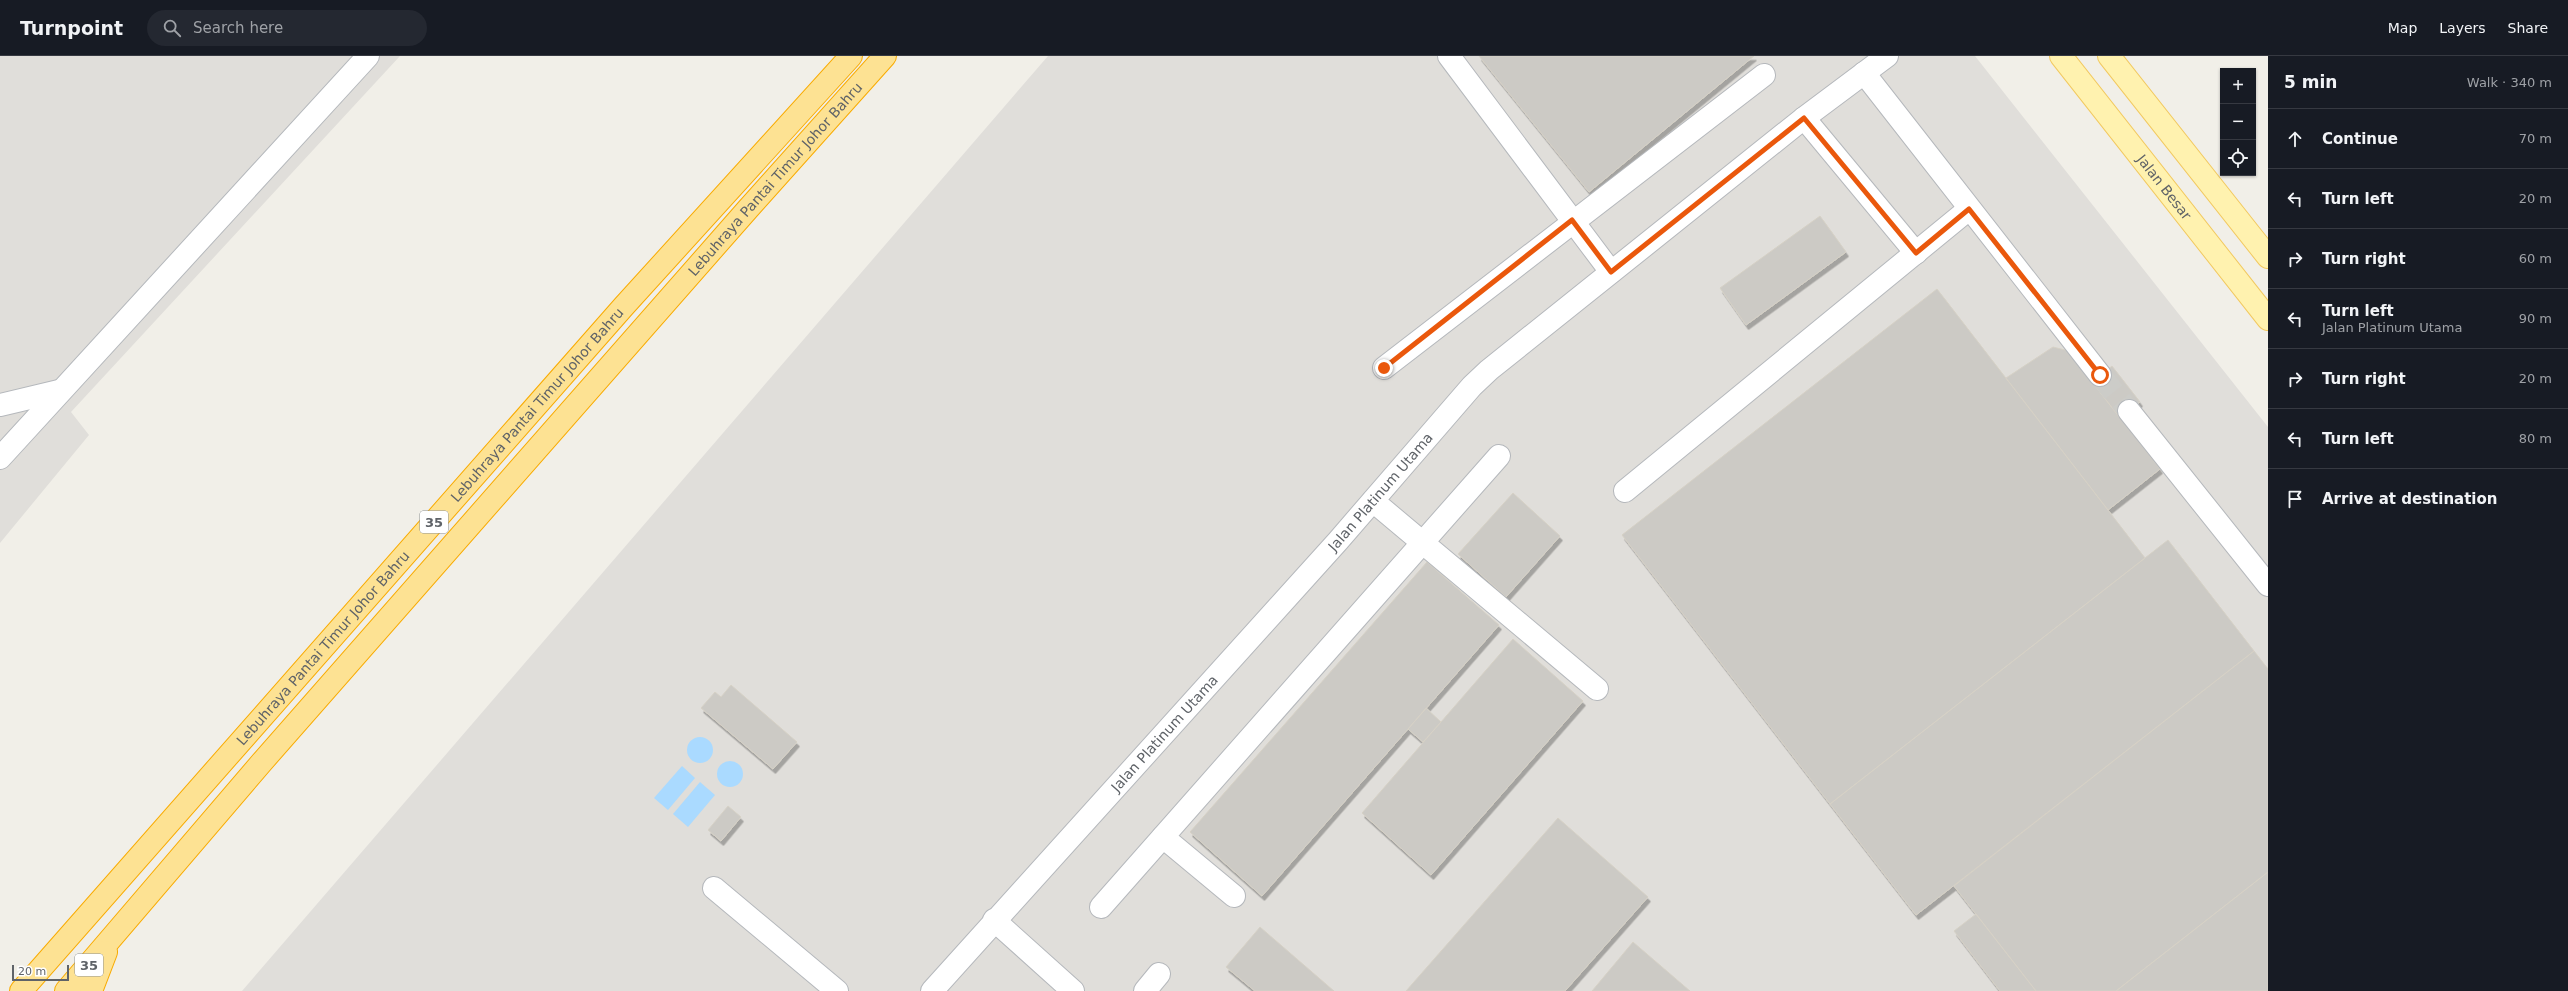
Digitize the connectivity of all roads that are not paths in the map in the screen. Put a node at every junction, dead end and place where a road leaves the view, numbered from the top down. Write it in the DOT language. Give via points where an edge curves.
graph roads {
  1 [pos="368,56"];
  2 [pos="851,56"];
  3 [pos="885,56"];
  4 [pos="1449,56"];
  5 [pos="1887,56"];
  6 [pos="2061,56"];
  7 [pos="2109,56"];
  8 [pos="1864,74"];
  9 [pos="1764,75"];
  10 [pos="1804,118"];
  11 [pos="1969,209"];
  12 [pos="1572,220"];
  13 [pos="1916,253"];
  14 [pos="2268,257"];
  15 [pos="1611,272"];
  16 [pos="2268,319"];
  17 [pos="1384,368"];
  18 [pos="2100,375"];
  19 [pos="59,391"];
  20 [pos="0,405"];
  21 [pos="2129,411"];
  22 [pos="1499,456"];
  23 [pos="0,458"];
  24 [pos="1625,491"];
  25 [pos="1372,501"];
  26 [pos="1422,543"];
  27 [pos="2268,585"];
  28 [pos="1597,689"];
  29 [pos="1163,836"];
  30 [pos="714,888"];
  31 [pos="1234,896"];
  32 [pos="1101,906"];
  33 [pos="994,920"];
  34 [pos="112,938"];
  35 [pos="1159,974"];
  36 [pos="22,991"];
  37 [pos="66,991"];
  38 [pos="91,991"];
  39 [pos="838,991"];
  40 [pos="932,991"];
  41 [pos="1073,991"];
  42 [pos="1144,991"];
  1 -- 19 [label="street"];
  2 -- 36 [label="highway, Lebuhraya Pantai Timur Johor Bahru / 35" via="624,306"];
  3 -- 34 [label="highway, Lebuhraya Pantai Timur Johor Bahru / 35" via="746,210 267,756"];
  4 -- 12 [label="street"];
  5 -- 8 [label="street, Jalan Platinum Utama"];
  6 -- 16 [label="main road, Jalan Besar"];
  7 -- 14 [label="main road"];
  8 -- 10 [label="street, Jalan Platinum Utama"];
  8 -- 11 [label="street"];
  9 -- 12 [label="street"];
  10 -- 13 [label="street"];
  10 -- 15 [label="street, Jalan Platinum Utama"];
  11 -- 13 [label="street"];
  11 -- 18 [label="street"];
  12 -- 15 [label="street"];
  12 -- 17 [label="street"];
  13 -- 24 [label="street"];
  15 -- 25 [label="street, Jalan Platinum Utama" via="1472,386"];
  19 -- 20 [label="street"];
  19 -- 23 [label="street"];
  21 -- 27 [label="street"];
  22 -- 26 [label="street"];
  25 -- 26 [label="street"];
  25 -- 33 [label="street, Jalan Platinum Utama"];
  26 -- 28 [label="street"];
  26 -- 29 [label="street"];
  29 -- 31 [label="street"];
  29 -- 32 [label="street"];
  30 -- 39 [label="street"];
  33 -- 40 [label="street, Jalan Platinum Utama"];
  33 -- 41 [label="street"];
  34 -- 37 [label="highway, Lebuhraya Pantai Timur Johor Bahru / 35"];
  34 -- 38 [label="highway"];
  35 -- 42 [label="street"];
}
